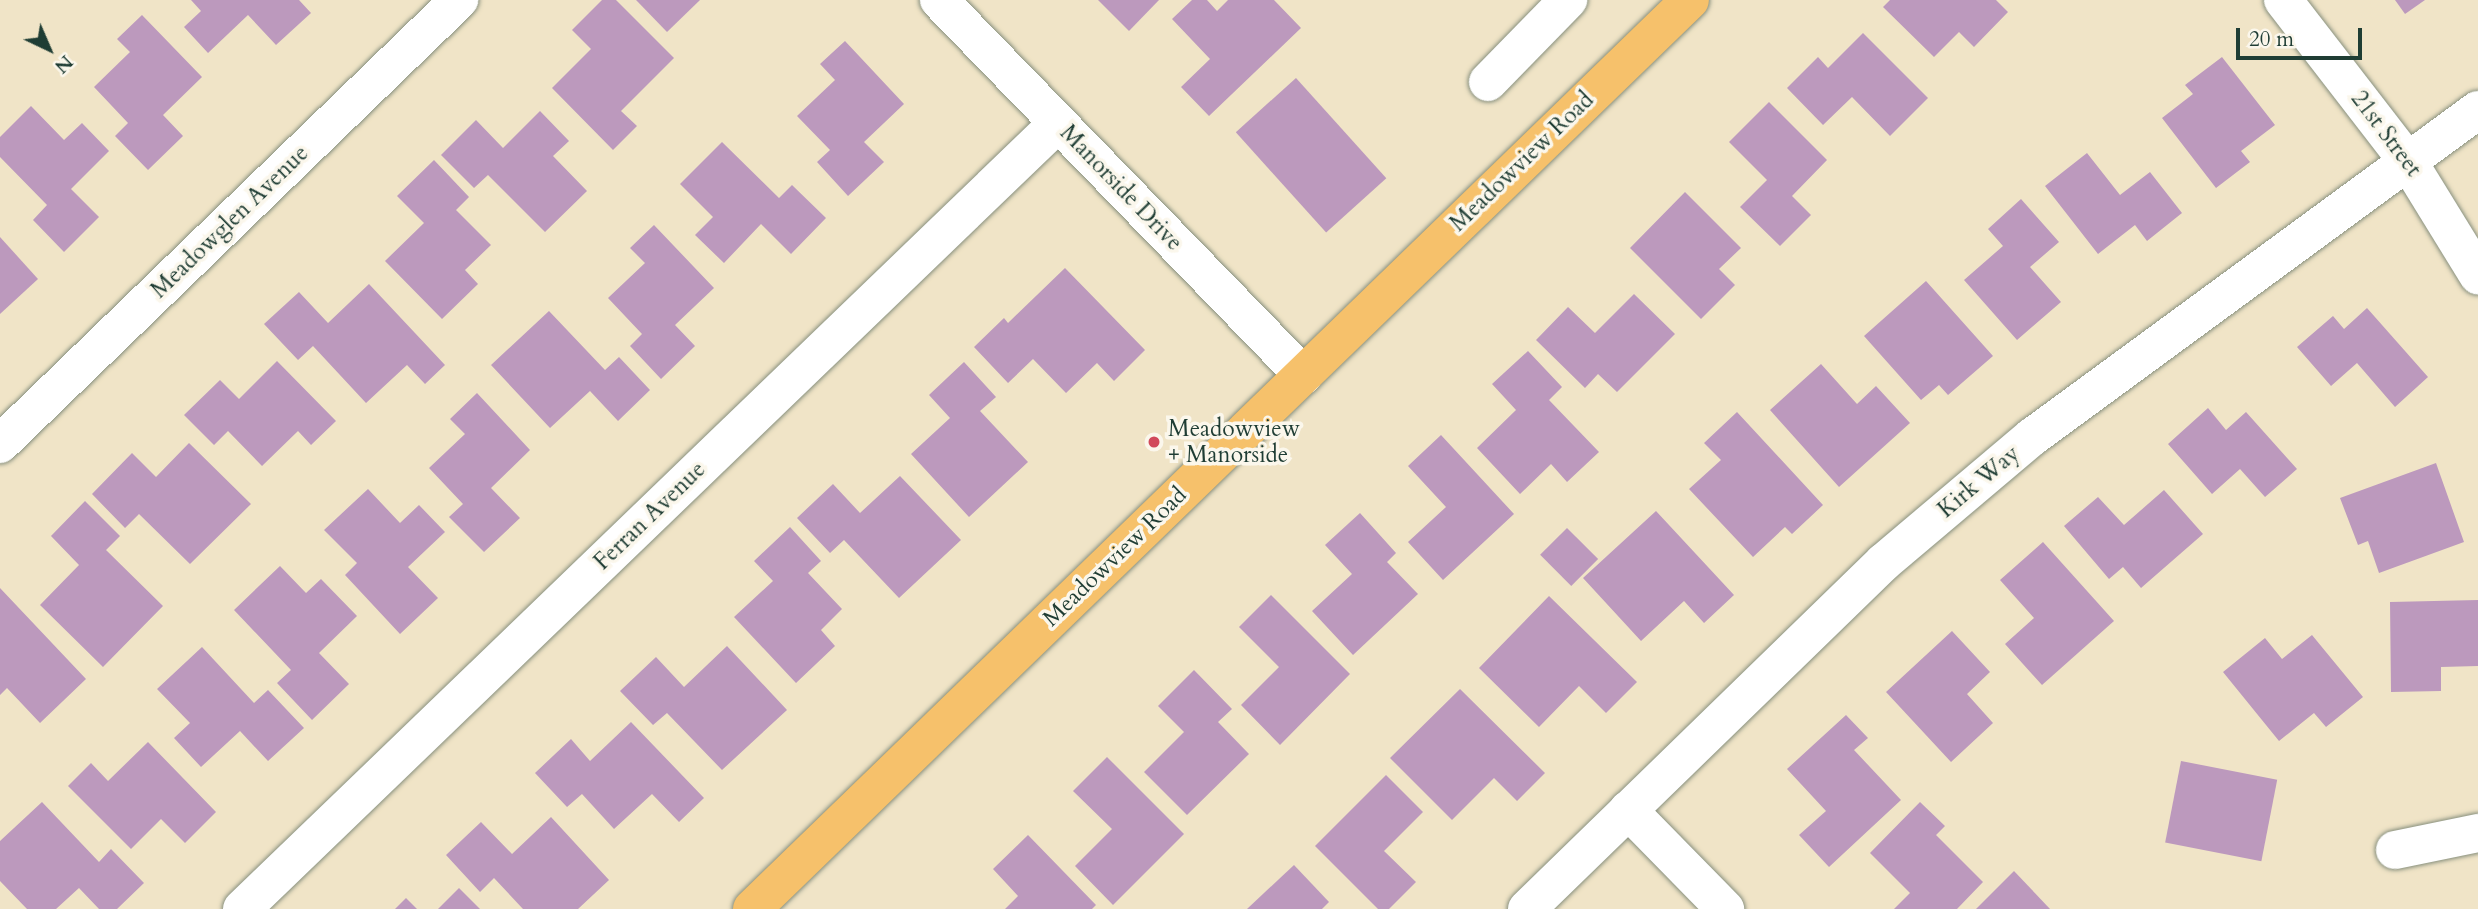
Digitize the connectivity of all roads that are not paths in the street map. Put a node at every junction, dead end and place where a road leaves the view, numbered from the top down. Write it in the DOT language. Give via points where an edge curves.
graph roads {
  1 [pos="459,0"];
  2 [pos="939,0"];
  3 [pos="1569,0"];
  4 [pos="1690,0"];
  5 [pos="2283,0"];
  6 [pos="1488,82"];
  7 [pos="2478,110"];
  8 [pos="1058,123"];
  9 [pos="2409,163"];
  10 [pos="2478,275"];
  11 [pos="1303,375"];
  12 [pos="0,443"];
  13 [pos="1628,810"];
  14 [pos="2478,833"];
  15 [pos="2395,850"];
  16 [pos="242,909"];
  17 [pos="752,909"];
  18 [pos="1527,909"];
  19 [pos="1725,909"];
  1 -- 12 [label="street, Meadowglen Avenue"];
  2 -- 8 [label="street, Manorside Drive"];
  3 -- 6 [label="street"];
  4 -- 11 [label="main road, Meadowview Road"];
  5 -- 9 [label="street, 21st Street"];
  7 -- 9 [label="street, Kirk Way"];
  8 -- 11 [label="street, Manorside Drive"];
  8 -- 16 [label="street, Ferran Avenue"];
  9 -- 10 [label="street, 21st Street"];
  9 -- 13 [label="street, Kirk Way" via="2032,437 1884,562"];
  11 -- 17 [label="main road, Meadowview Road"];
  13 -- 18 [label="street, Kirk Way"];
  13 -- 19 [label="street"];
  14 -- 15 [label="street"];
}
